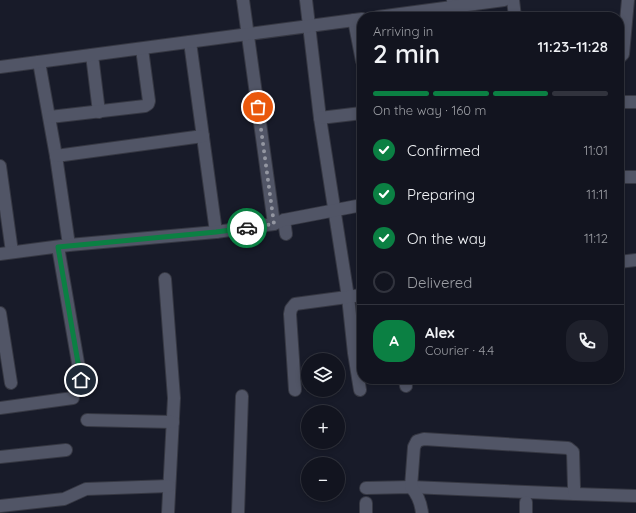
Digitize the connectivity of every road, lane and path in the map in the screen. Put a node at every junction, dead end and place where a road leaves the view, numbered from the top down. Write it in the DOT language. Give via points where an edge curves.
graph roads {
  1 [pos="243,0"];
  2 [pos="306,0"];
  3 [pos="504,0"];
  4 [pos="513,0"];
  5 [pos="628,0"];
  6 [pos="454,8"];
  7 [pos="420,12"];
  8 [pos="514,12"];
  9 [pos="357,20"];
  10 [pos="310,26"];
  11 [pos="248,34"];
  12 [pos="190,42"];
  13 [pos="624,43"];
  14 [pos="142,49"];
  15 [pos="92,55"];
  16 [pos="39,62"];
  17 [pos="0,67"];
  18 [pos="624,102"];
  19 [pos="636,102"];
  20 [pos="99,112"];
  21 [pos="357,114"];
  22 [pos="50,117"];
  23 [pos="320,118"];
  24 [pos="203,136"];
  25 [pos="56,156"];
  26 [pos="0,166"];
  27 [pos="636,176"];
  28 [pos="624,177"];
  29 [pos="357,206"];
  30 [pos="335,211"];
  31 [pos="279,222"];
  32 [pos="216,232"];
  33 [pos="286,234"];
  34 [pos="63,246"];
  35 [pos="6,253"];
  36 [pos="636,260"];
  37 [pos="624,261"];
  38 [pos="165,279"];
  39 [pos="357,296"];
  40 [pos="348,297"];
  41 [pos="0,313"];
  42 [pos="357,346"];
  43 [pos="81,380"];
  44 [pos="10,383"];
  45 [pos="360,384"];
  46 [pos="295,390"];
  47 [pos="360,390"];
  48 [pos="242,396"];
  49 [pos="74,398"];
  50 [pos="0,408"];
  51 [pos="87,420"];
  52 [pos="173,422"];
  53 [pos="66,450"];
  54 [pos="0,457"];
  55 [pos="169,486"];
  56 [pos="411,487"];
  57 [pos="366,488"];
  58 [pos="575,494"];
  59 [pos="636,496"];
  60 [pos="0,506"];
  61 [pos="168,513"];
  62 [pos="238,513"];
  63 [pos="422,513"];
  1 -- 11 [label="street"];
  2 -- 10 [label="street"];
  3 -- 6 [label="street"];
  4 -- 8 [label="street"];
  5 -- 13 [label="street"];
  6 -- 7 [label="street"];
  9 -- 10 [label="street"];
  10 -- 11 [label="street"];
  10 -- 23 [label="street"];
  11 -- 12 [label="street"];
  11 -- 31 [label="street"];
  12 -- 14 [label="street"];
  12 -- 24 [label="street"];
  14 -- 15 [label="street"];
  14 -- 20 [label="street" via="148,104"];
  15 -- 16 [label="street"];
  15 -- 20 [label="street"];
  16 -- 17 [label="street"];
  16 -- 22 [label="street"];
  18 -- 19 [label="street"];
  20 -- 22 [label="street"];
  21 -- 23 [label="street"];
  22 -- 25 [label="street"];
  23 -- 30 [label="street"];
  24 -- 25 [label="street"];
  24 -- 32 [label="street"];
  25 -- 34 [label="street"];
  26 -- 35 [label="street"];
  27 -- 28 [label="street"];
  29 -- 30 [label="street"];
  30 -- 31 [label="street"];
  30 -- 40 [label="street"];
  31 -- 32 [label="street"];
  31 -- 33 [label="street"];
  32 -- 34 [label="street"];
  34 -- 35 [label="street"];
  34 -- 43 [label="street"];
  36 -- 37 [label="street"];
  38 -- 52 [label="street" via="174,398"];
  39 -- 40 [label="street"];
  40 -- 42 [label="street"];
  40 -- 46 [label="street" via="295,304 291,309"];
  41 -- 44 [label="street"];
  45 -- 47 [label="street"];
  48 -- 62 [label="street"];
  49 -- 50 [label="street"];
  51 -- 52 [label="street"];
  52 -- 55 [label="street"];
  53 -- 54 [label="street"];
  55 -- 60 [label="street" via="86,489 64,499"];
  55 -- 61 [label="street"];
  56 -- 57 [label="street"];
  56 -- 58 [label="street"];
  56 -- 58 [label="street" via="414,446 417,441 424,439 568,448 573,452"];
  56 -- 63 [label="street" via="422,505"];
  58 -- 59 [label="street"];
}
